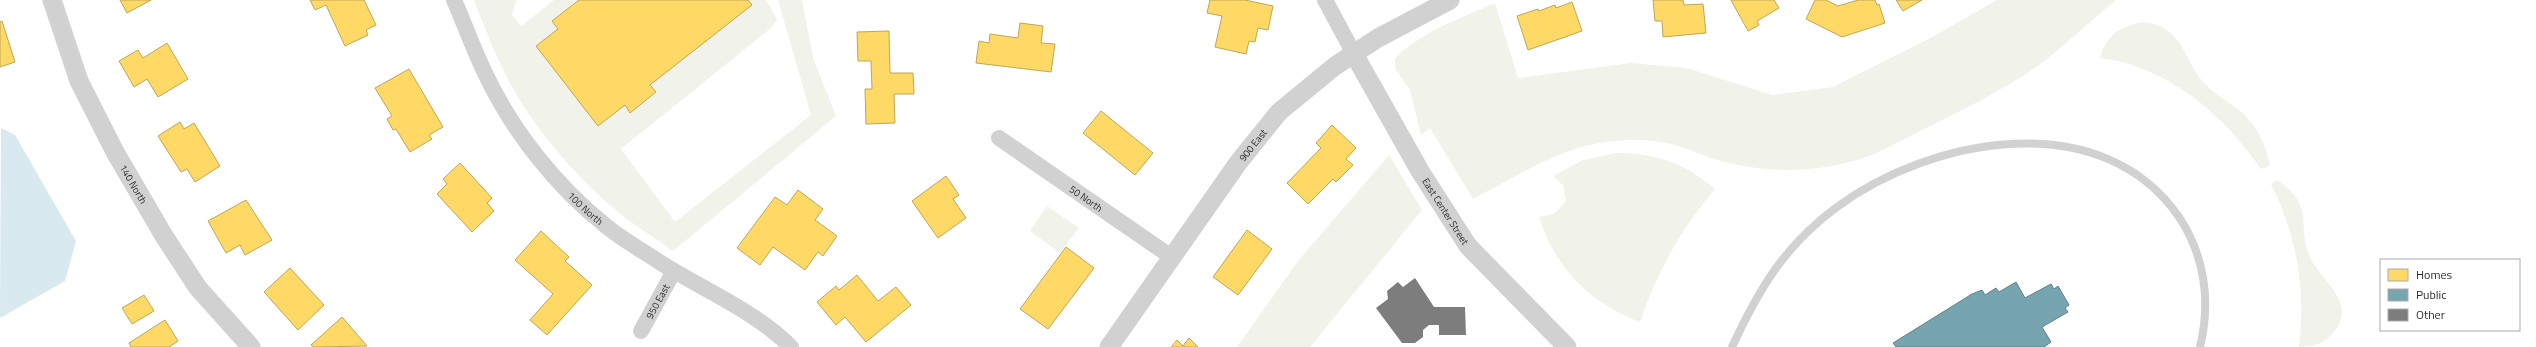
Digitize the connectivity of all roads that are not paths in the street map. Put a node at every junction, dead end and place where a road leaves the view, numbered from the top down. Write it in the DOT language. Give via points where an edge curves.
graph roads {
  1 [pos="52,0"];
  2 [pos="454,0"];
  3 [pos="1325,0"];
  4 [pos="1450,0"];
  5 [pos="1354,54"];
  6 [pos="999,138"];
  7 [pos="1173,258"];
  8 [pos="674,271"];
  9 [pos="641,331"];
  10 [pos="2203,346"];
  11 [pos="251,347"];
  12 [pos="791,347"];
  13 [pos="1109,347"];
  14 [pos="1567,347"];
  15 [pos="1732,347"];
  1 -- 11 [label="street, 140 North" via="79,81 115,152 198,288"];
  2 -- 8 [label="street, 100 North" via="487,76 508,113 539,158 606,226"];
  3 -- 5 [label="street"];
  4 -- 5 [label="street, 900 East"];
  5 -- 7 [label="street, 900 East" via="1312,83 1265,127"];
  5 -- 14 [label="street, East Center Street" via="1420,171 1468,246"];
  6 -- 7 [label="street, 50 North"];
  7 -- 13 [label="street, 900 East"];
  8 -- 9 [label="street, 950 East"];
  8 -- 12 [label="street, 100 North" via="745,312"];
  10 -- 15 [label="lane" via="2206,304 2200,260 2184,225 2159,193 2131,171 2099,155 2069,147 2020,143 1973,149 1927,162 1882,180 1838,206 1799,239 1771,272"];
}
